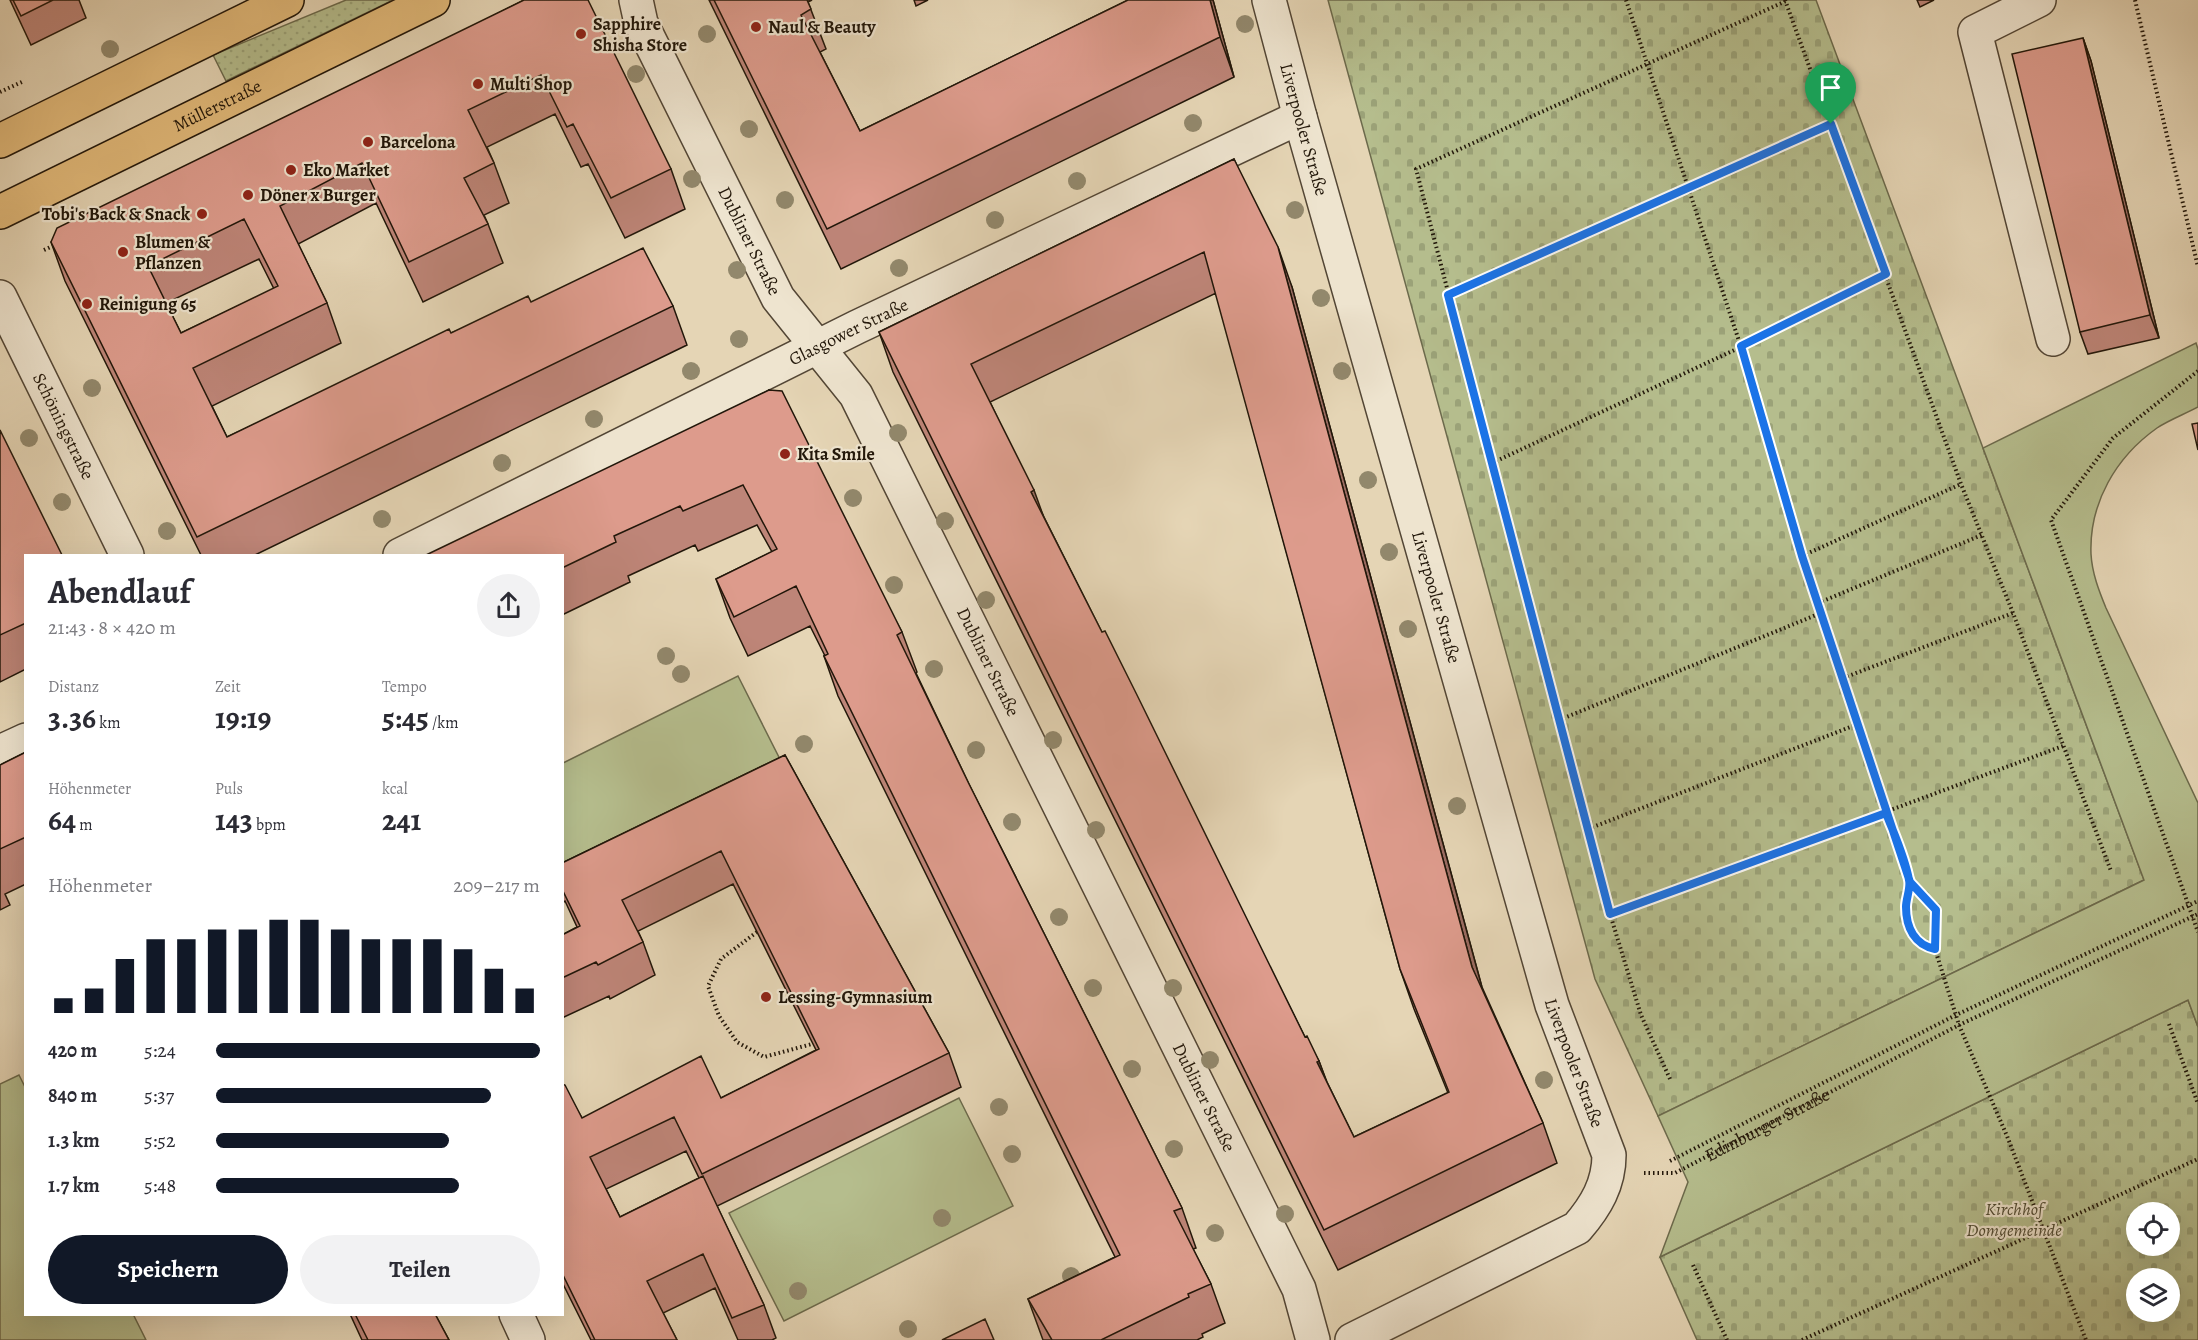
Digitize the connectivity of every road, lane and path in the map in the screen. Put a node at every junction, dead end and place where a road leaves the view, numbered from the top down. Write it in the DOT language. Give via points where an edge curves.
graph roads {
  1 [pos="287,0"];
  2 [pos="433,0"];
  3 [pos="636,0"];
  4 [pos="1269,0"];
  5 [pos="1626,0"];
  6 [pos="2039,0"];
  7 [pos="2135,0"];
  8 [pos="1786,1"];
  9 [pos="1647,66"];
  10 [pos="24,81"];
  11 [pos="0,92"];
  12 [pos="1300,117"];
  13 [pos="1831,124"];
  14 [pos="0,141"];
  15 [pos="1688,188"];
  16 [pos="0,213"];
  17 [pos="62,241"];
  18 [pos="44,250"];
  19 [pos="2198,267"];
  20 [pos="1886,274"];
  21 [pos="1448,295"];
  22 [pos="0,297"];
  23 [pos="2053,339"];
  24 [pos="1741,346"];
  25 [pos="817,347"];
  26 [pos="2198,371"];
  27 [pos="1492,463"];
  28 [pos="1961,484"];
  29 [pos="1982,535"];
  30 [pos="127,554"];
  31 [pos="402,554"];
  32 [pos="1802,556"];
  33 [pos="1818,603"];
  34 [pos="1821,613"];
  35 [pos="2013,613"];
  36 [pos="1842,678"];
  37 [pos="1559,720"];
  38 [pos="1858,724"];
  39 [pos="24,741"];
  40 [pos="2062,746"];
  41 [pos="0,752"];
  42 [pos="1886,813"];
  43 [pos="1588,829"];
  44 [pos="2111,871"];
  45 [pos="1910,882"];
  46 [pos="2198,901"];
  47 [pos="2189,906"];
  48 [pos="1610,914"];
  49 [pos="2196,916"];
  50 [pos="757,932"];
  51 [pos="2198,932"];
  52 [pos="1935,949"];
  53 [pos="1956,1015"];
  54 [pos="2169,1024"];
  55 [pos="1959,1025"];
  56 [pos="812,1044"];
  57 [pos="1670,1079"];
  58 [pos="2198,1104"];
  59 [pos="2198,1159"];
  60 [pos="1670,1161"];
  61 [pos="1603,1189"];
  62 [pos="2043,1230"];
  63 [pos="1693,1265"];
  64 [pos="517,1316"];
  65 [pos="528,1340"];
  66 [pos="1313,1340"];
  67 [pos="1352,1340"];
  68 [pos="1726,1340"];
  69 [pos="1802,1340"];
  70 [pos="2086,1340"];
  1 -- 14 [label="main road"];
  2 -- 16 [label="main road, Müllerstraße"];
  3 -- 25 [label="street, Dubliner Straße" via="641,23 778,298"];
  4 -- 12 [label="street, Liverpooler Straße"];
  5 -- 9 [label="path"];
  6 -- 23 [label="street" via="1975,32"];
  7 -- 19 [label="path"];
  8 -- 9 [label="path"];
  8 -- 13 [label="path"];
  9 -- 15 [label="path"];
  9 -- 21 [label="path" via="1416,170"];
  10 -- 11 [label="path"];
  12 -- 25 [label="street, Glasgower Straße"];
  12 -- 61 [label="street, Liverpooler Straße" via="1552,1005 1609,1155"];
  13 -- 15 [label="path"];
  13 -- 20 [label="path"];
  15 -- 21 [label="path"];
  15 -- 24 [label="path"];
  17 -- 18 [label="path"];
  20 -- 24 [label="path"];
  20 -- 28 [label="path"];
  21 -- 27 [label="path"];
  22 -- 30 [label="street, Schöningstraße"];
  24 -- 27 [label="path"];
  24 -- 32 [label="path"];
  25 -- 31 [label="street, Glasgower Straße"];
  25 -- 66 [label="street, Dubliner Straße" via="856,395 1299,1289"];
  26 -- 47 [label="path" via="2113,438 2051,520"];
  27 -- 37 [label="path"];
  28 -- 29 [label="path"];
  28 -- 32 [label="path"];
  29 -- 33 [label="path"];
  29 -- 35 [label="path"];
  32 -- 33 [label="path"];
  33 -- 34 [label="path"];
  34 -- 36 [label="path"];
  34 -- 37 [label="path"];
  35 -- 36 [label="path"];
  35 -- 40 [label="path"];
  36 -- 38 [label="path"];
  37 -- 43 [label="path"];
  38 -- 42 [label="path"];
  38 -- 43 [label="path"];
  39 -- 41 [label="street"];
  40 -- 42 [label="path"];
  40 -- 44 [label="path"];
  42 -- 45 [label="path"];
  42 -- 48 [label="path"];
  43 -- 48 [label="path"];
  45 -- 52 [label="path" via="1936,910"];
  45 -- 52 [label="path" via="1906,907 1912,935 1924,946"];
  46 -- 47 [label="path"];
  47 -- 49 [label="path"];
  47 -- 53 [label="path"];
  48 -- 57 [label="path" via="1641,1015"];
  49 -- 51 [label="path"];
  49 -- 55 [label="path, Edinburger Straße"];
  50 -- 56 [label="path" via="721,959 708,986 719,1016 737,1042 764,1057"];
  52 -- 53 [label="path"];
  53 -- 55 [label="path"];
  53 -- 60 [label="path"];
  54 -- 58 [label="path"];
  55 -- 61 [label="path, Edinburger Straße" via="1675,1173 1641,1173"];
  55 -- 62 [label="path"];
  59 -- 62 [label="path"];
  61 -- 67 [label="street" via="1577,1228"];
  62 -- 69 [label="path"];
  62 -- 70 [label="path"];
  63 -- 68 [label="path"];
  64 -- 65 [label="street"];
}
